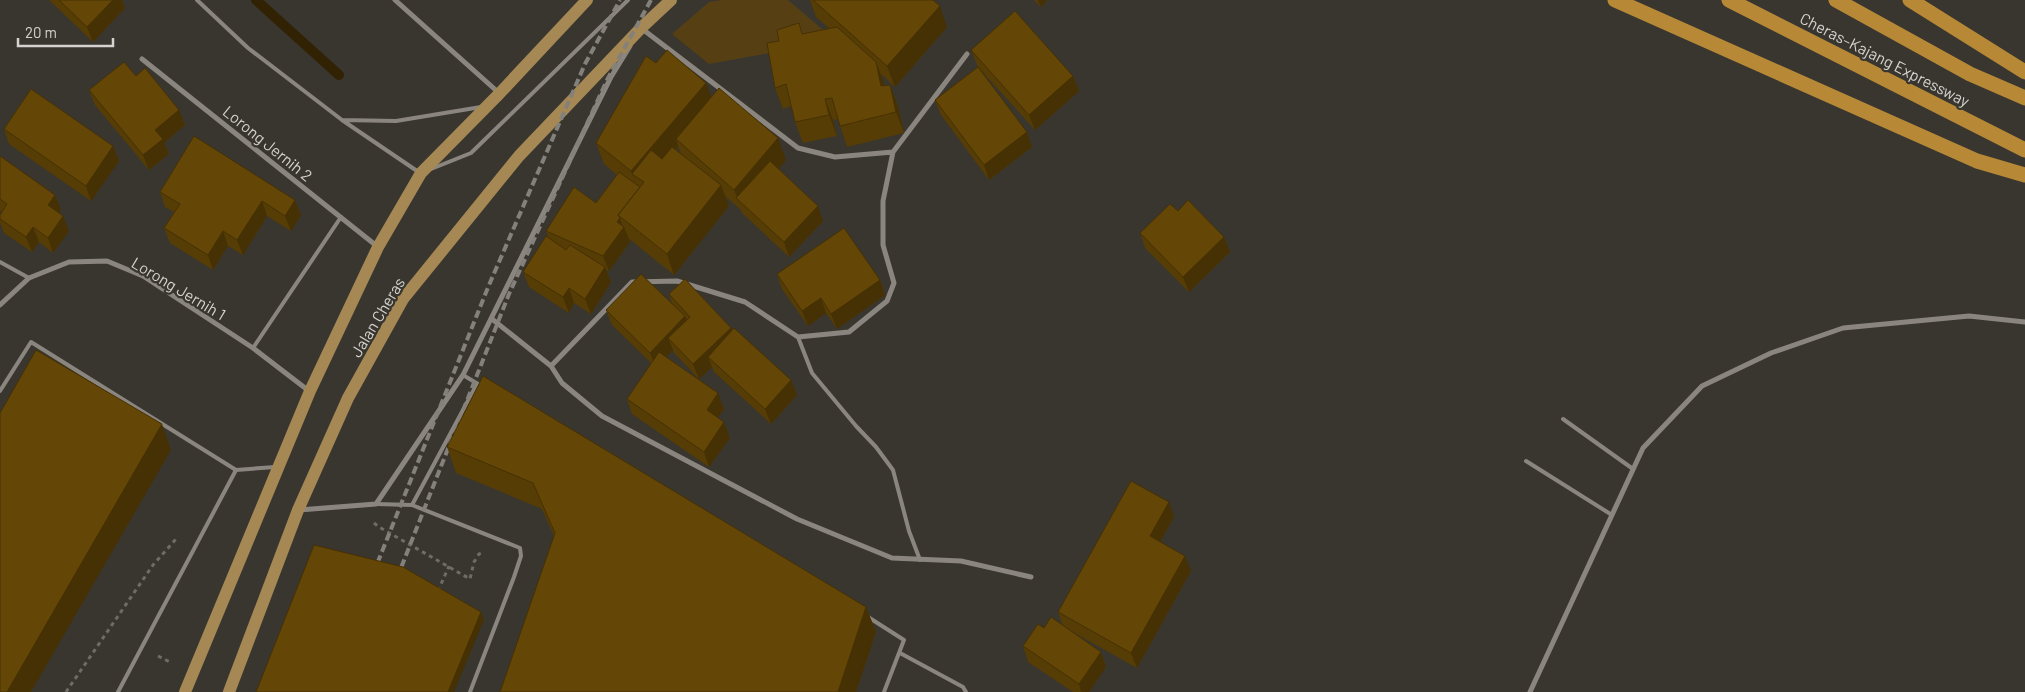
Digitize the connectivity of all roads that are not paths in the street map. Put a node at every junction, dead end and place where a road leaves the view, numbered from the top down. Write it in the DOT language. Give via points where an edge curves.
graph roads {
  1 [pos="197,0"];
  2 [pos="395,0"];
  3 [pos="587,0"];
  4 [pos="628,0"];
  5 [pos="671,0"];
  6 [pos="1616,0"];
  7 [pos="1729,0"];
  8 [pos="1836,0"];
  9 [pos="1910,0"];
  10 [pos="641,28"];
  11 [pos="967,54"];
  12 [pos="142,59"];
  13 [pos="2025,72"];
  14 [pos="499,94"];
  15 [pos="2025,98"];
  16 [pos="486,106"];
  17 [pos="342,120"];
  18 [pos="2025,150"];
  19 [pos="893,152"];
  20 [pos="421,173"];
  21 [pos="2025,175"];
  22 [pos="341,217"];
  23 [pos="378,247"];
  24 [pos="0,262"];
  25 [pos="28,278"];
  26 [pos="0,305"];
  27 [pos="492,319"];
  28 [pos="2025,322"];
  29 [pos="798,337"];
  30 [pos="253,348"];
  31 [pos="551,366"];
  32 [pos="463,376"];
  33 [pos="477,384"];
  34 [pos="486,388"];
  35 [pos="0,391"];
  36 [pos="310,391"];
  37 [pos="1564,419"];
  38 [pos="1526,462"];
  39 [pos="280,466"];
  40 [pos="1633,469"];
  41 [pos="236,470"];
  42 [pos="376,504"];
  43 [pos="412,505"];
  44 [pos="298,510"];
  45 [pos="1612,514"];
  46 [pos="920,560"];
  47 [pos="1031,576"];
  48 [pos="862,614"];
  49 [pos="900,652"];
  50 [pos="118,692"];
  51 [pos="185,692"];
  52 [pos="229,692"];
  53 [pos="470,692"];
  54 [pos="884,692"];
  55 [pos="966,692"];
  56 [pos="1530,692"];
  1 -- 17 [label="lane" via="248,48"];
  2 -- 14 [label="street"];
  3 -- 14 [label="main road, Jalan Cheras"];
  4 -- 20 [label="lane" via="471,153"];
  5 -- 10 [label="main road, Jalan Cheras"];
  6 -- 21 [label="highway" via="1977,161"];
  7 -- 18 [label="highway, Cheras–Kajang Expressway"];
  8 -- 15 [label="highway, Cheras–Kajang Expressway" via="1970,74"];
  9 -- 13 [label="highway"];
  10 -- 19 [label="street" via="798,148 835,156"];
  10 -- 27 [label="street" via="611,77"];
  10 -- 44 [label="main road, Jalan Cheras" via="519,156 403,299 348,398"];
  11 -- 19 [label="street"];
  12 -- 22 [label="street, Lorong Jernih 2"];
  14 -- 16 [label="main road, Jalan Cheras"];
  16 -- 17 [label="lane" via="396,121"];
  16 -- 20 [label="main road, Jalan Cheras"];
  17 -- 20 [label="lane"];
  19 -- 29 [label="street" via="883,201 883,245 894,283 887,301 849,332"];
  20 -- 23 [label="main road, Jalan Cheras"];
  22 -- 23 [label="street, Lorong Jernih 2"];
  22 -- 30 [label="lane"];
  23 -- 36 [label="main road, Jalan Cheras"];
  24 -- 25 [label="lane"];
  25 -- 26 [label="street, Lorong Jernih 1"];
  25 -- 30 [label="street, Lorong Jernih 1" via="69,262 107,261 143,276"];
  27 -- 31 [label="street"];
  27 -- 32 [label="street"];
  28 -- 40 [label="street" via="1970,316 1843,328 1771,353 1702,386 1643,448"];
  29 -- 31 [label="street" via="745,302 676,281 632,282"];
  29 -- 46 [label="lane" via="812,373 893,470"];
  30 -- 36 [label="street, Lorong Jernih 1"];
  31 -- 46 [label="street" via="562,383 602,416 796,519 892,558"];
  32 -- 33 [label="lane"];
  32 -- 42 [label="street"];
  33 -- 34 [label="lane"];
  33 -- 43 [label="lane"];
  35 -- 41 [label="lane" via="31,342"];
  36 -- 39 [label="main road, Jalan Cheras"];
  37 -- 40 [label="lane"];
  38 -- 45 [label="lane"];
  39 -- 41 [label="lane"];
  39 -- 51 [label="main road, Jalan Cheras"];
  40 -- 45 [label="street"];
  41 -- 50 [label="lane"];
  42 -- 43 [label="lane"];
  42 -- 44 [label="street"];
  43 -- 53 [label="lane" via="520,548 518,566"];
  44 -- 52 [label="main road, Jalan Cheras"];
  45 -- 56 [label="street"];
  46 -- 47 [label="street" via="961,562"];
  48 -- 49 [label="lane" via="904,640"];
  49 -- 54 [label="lane"];
  49 -- 55 [label="lane" via="963,687"];
}
